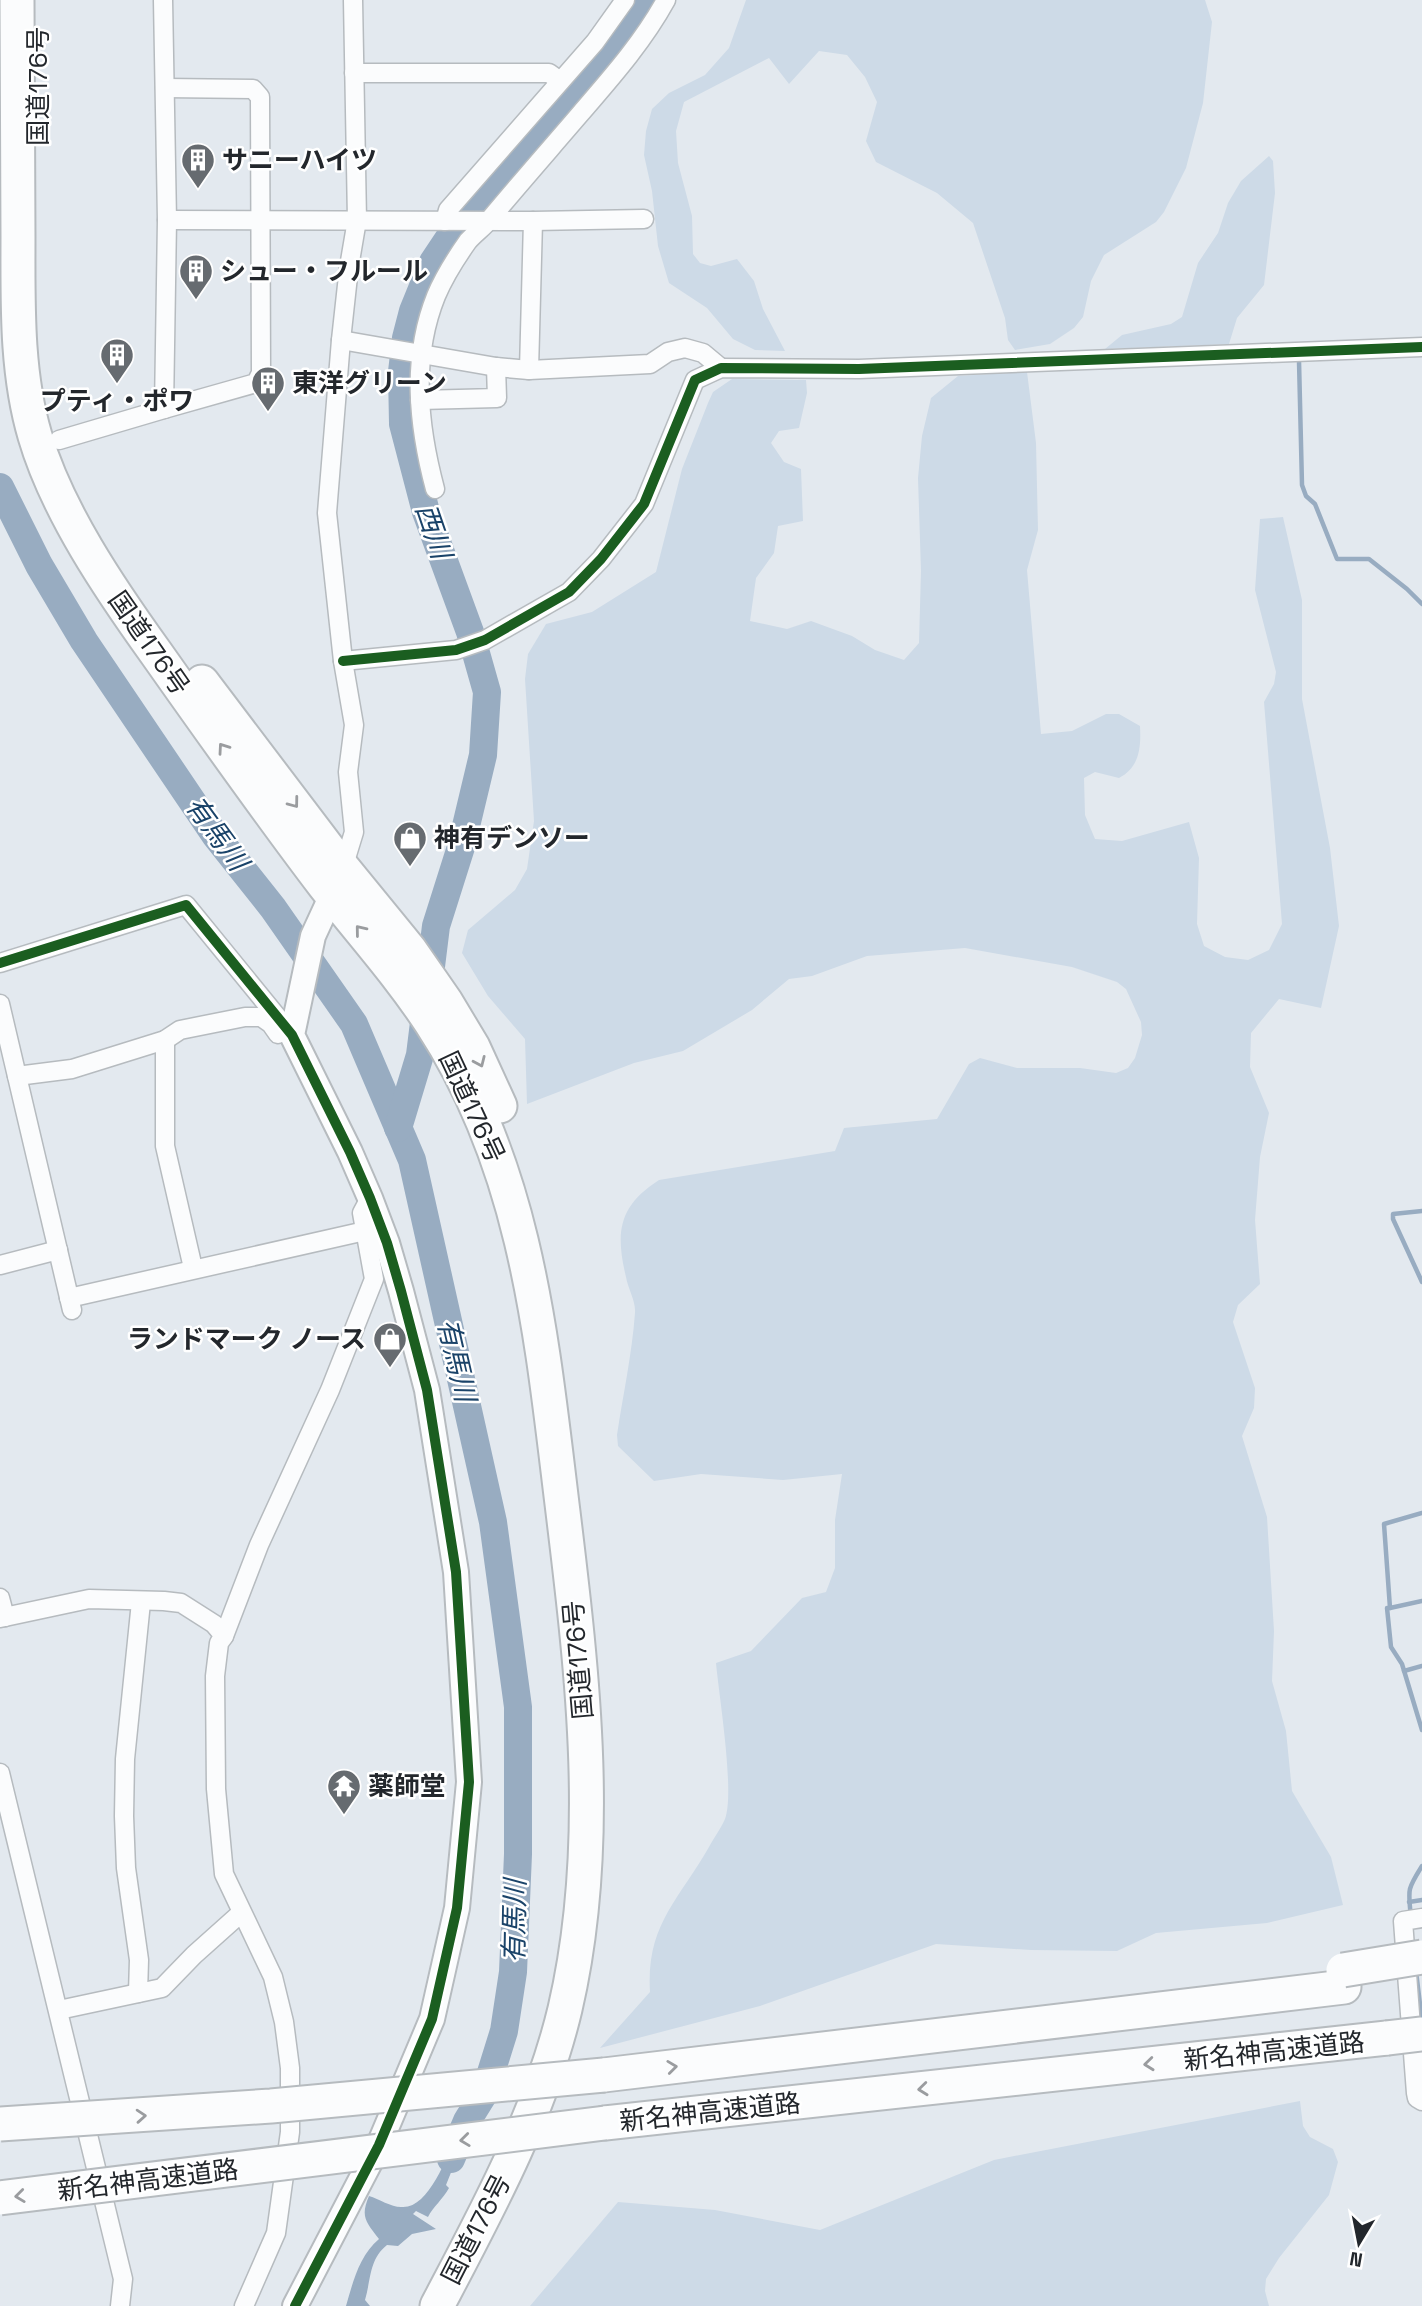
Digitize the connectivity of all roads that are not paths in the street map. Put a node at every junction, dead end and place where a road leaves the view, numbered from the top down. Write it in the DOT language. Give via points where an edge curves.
graph roads {
  1 [pos="17,0"];
  2 [pos="38,0"];
  3 [pos="163,0"];
  4 [pos="353,0"];
  5 [pos="625,0"];
  6 [pos="666,0"];
  7 [pos="354,73"];
  8 [pos="560,81"];
  9 [pos="164,88"];
  10 [pos="643,219"];
  11 [pos="167,220"];
  12 [pos="357,220"];
  13 [pos="260,221"];
  14 [pos="445,221"];
  15 [pos="489,221"];
  16 [pos="533,221"];
  17 [pos="341,340"];
  18 [pos="1422,347"];
  19 [pos="422,354"];
  20 [pos="496,367"];
  21 [pos="721,368"];
  22 [pos="528,370"];
  23 [pos="420,400"];
  24 [pos="164,409"];
  25 [pos="59,440"];
  26 [pos="435,489"];
  27 [pos="344,661"];
  28 [pos="338,882"];
  29 [pos="0,963"];
  30 [pos="0,1004"];
  31 [pos="295,1035"];
  32 [pos="165,1040"];
  33 [pos="10,1067"];
  34 [pos="370,1198"];
  35 [pos="365,1231"];
  36 [pos="58,1250"];
  37 [pos="0,1265"];
  38 [pos="192,1268"];
  39 [pos="0,1598"];
  40 [pos="141,1602"];
  41 [pos="3,1617"];
  42 [pos="224,1636"];
  43 [pos="0,1773"];
  44 [pos="241,1913"];
  45 [pos="1422,1918"];
  46 [pos="1422,1957"];
  47 [pos="1422,1977"];
  48 [pos="1343,1978"];
  49 [pos="138,1993"];
  50 [pos="59,2010"];
  51 [pos="1422,2036"];
  52 [pos="1422,2101"];
  53 [pos="0,2124"];
  54 [pos="0,2198"];
  55 [pos="120,2306"];
  56 [pos="244,2306"];
  57 [pos="295,2306"];
  58 [pos="437,2306"];
  59 [pos="461,2306"];
  28 -- 1 [label="highway, 国道176号, one-way" via="259,799 123,606 82,541 34,435 18,314"];
  2 -- 25 [label="highway, 国道176号" via="37,291 44,389"];
  3 -- 9 [label="street"];
  4 -- 7 [label="street"];
  5 -- 8 [label="street"];
  6 -- 15 [label="street" via="632,51"];
  7 -- 8 [label="street" via="549,73"];
  7 -- 12 [label="street"];
  8 -- 14 [label="street" via="447,210"];
  9 -- 11 [label="street"];
  9 -- 13 [label="street" via="253,89 260,97"];
  10 -- 16 [label="street"];
  11 -- 13 [label="street"];
  11 -- 24 [label="street"];
  12 -- 13 [label="street"];
  12 -- 14 [label="street"];
  12 -- 17 [label="street"];
  13 -- 24 [label="street" via="261,373 256,383"];
  14 -- 15 [label="street"];
  15 -- 16 [label="street"];
  15 -- 19 [label="street" via="449,269 436,296"];
  16 -- 22 [label="street"];
  17 -- 19 [label="street"];
  17 -- 27 [label="street" via="327,513"];
  18 -- 21 [label="street" via="859,369"];
  19 -- 20 [label="street"];
  19 -- 23 [label="street"];
  20 -- 22 [label="street"];
  20 -- 23 [label="street" via="497,398"];
  21 -- 22 [label="street" via="703,353 685,348 650,364"];
  21 -- 27 [label="street" via="695,380 644,504 569,593 485,640 456,650"];
  23 -- 26 [label="street"];
  24 -- 25 [label="street"];
  25 -- 28 [label="highway, 国道176号, one-way" via="112,554"];
  27 -- 28 [label="street" via="354,724 348,772 354,832"];
  28 -- 31 [label="street" via="313,936"];
  58 -- 28 [label="highway, 国道176号, one-way" via="492,2200 538,2096 565,2009 580,1918 586,1750 576,1622 544,1365 523,1247 503,1170 483,1120 435,1029"];
  28 -- 59 [label="highway, 国道176号, one-way" via="410,950 473,1047 509,1125 537,1224 564,1359 602,1689 607,1791 603,1883 583,2019 550,2123"];
  29 -- 31 [label="street" via="186,905"];
  30 -- 33 [label="street"];
  31 -- 32 [label="street" via="283,1041 261,1017 245,1017 180,1030"];
  31 -- 34 [label="street"];
  32 -- 33 [label="street" via="72,1069"];
  32 -- 38 [label="street" via="165,1146"];
  33 -- 36 [label="street"];
  34 -- 35 [label="street" via="362,1213"];
  34 -- 57 [label="street" via="427,1390 456,1572 469,1782 457,1909 432,2019 379,2145"];
  35 -- 38 [label="street"];
  35 -- 42 [label="street" via="374,1279"];
  36 -- 37 [label="street"];
  36 -- 38 [label="street" via="71,1304"];
  39 -- 41 [label="street"];
  40 -- 41 [label="street" via="89,1599"];
  40 -- 42 [label="street" via="181,1603"];
  40 -- 49 [label="street" via="125,1759 124,1816 139,1960"];
  42 -- 44 [label="street" via="215,1676 216,1789 225,1874"];
  43 -- 50 [label="street"];
  44 -- 49 [label="street" via="162,1988"];
  44 -- 56 [label="street" via="273,1978 284,2022 291,2107 276,2233"];
  45 -- 52 [label="street" via="1403,1921 1416,2094"];
  46 -- 48 [label="highway, bridge"];
  47 -- 48 [label="highway, 新名神高速道路"];
  53 -- 48 [label="highway, 新名神高速道路, one-way, bridge" via="271,2106 604,2075 931,2037"];
  49 -- 50 [label="street"];
  50 -- 55 [label="street" via="122,2279"];
  51 -- 54 [label="highway, 新名神高速道路, one-way, bridge" via="605,2123"];
}
